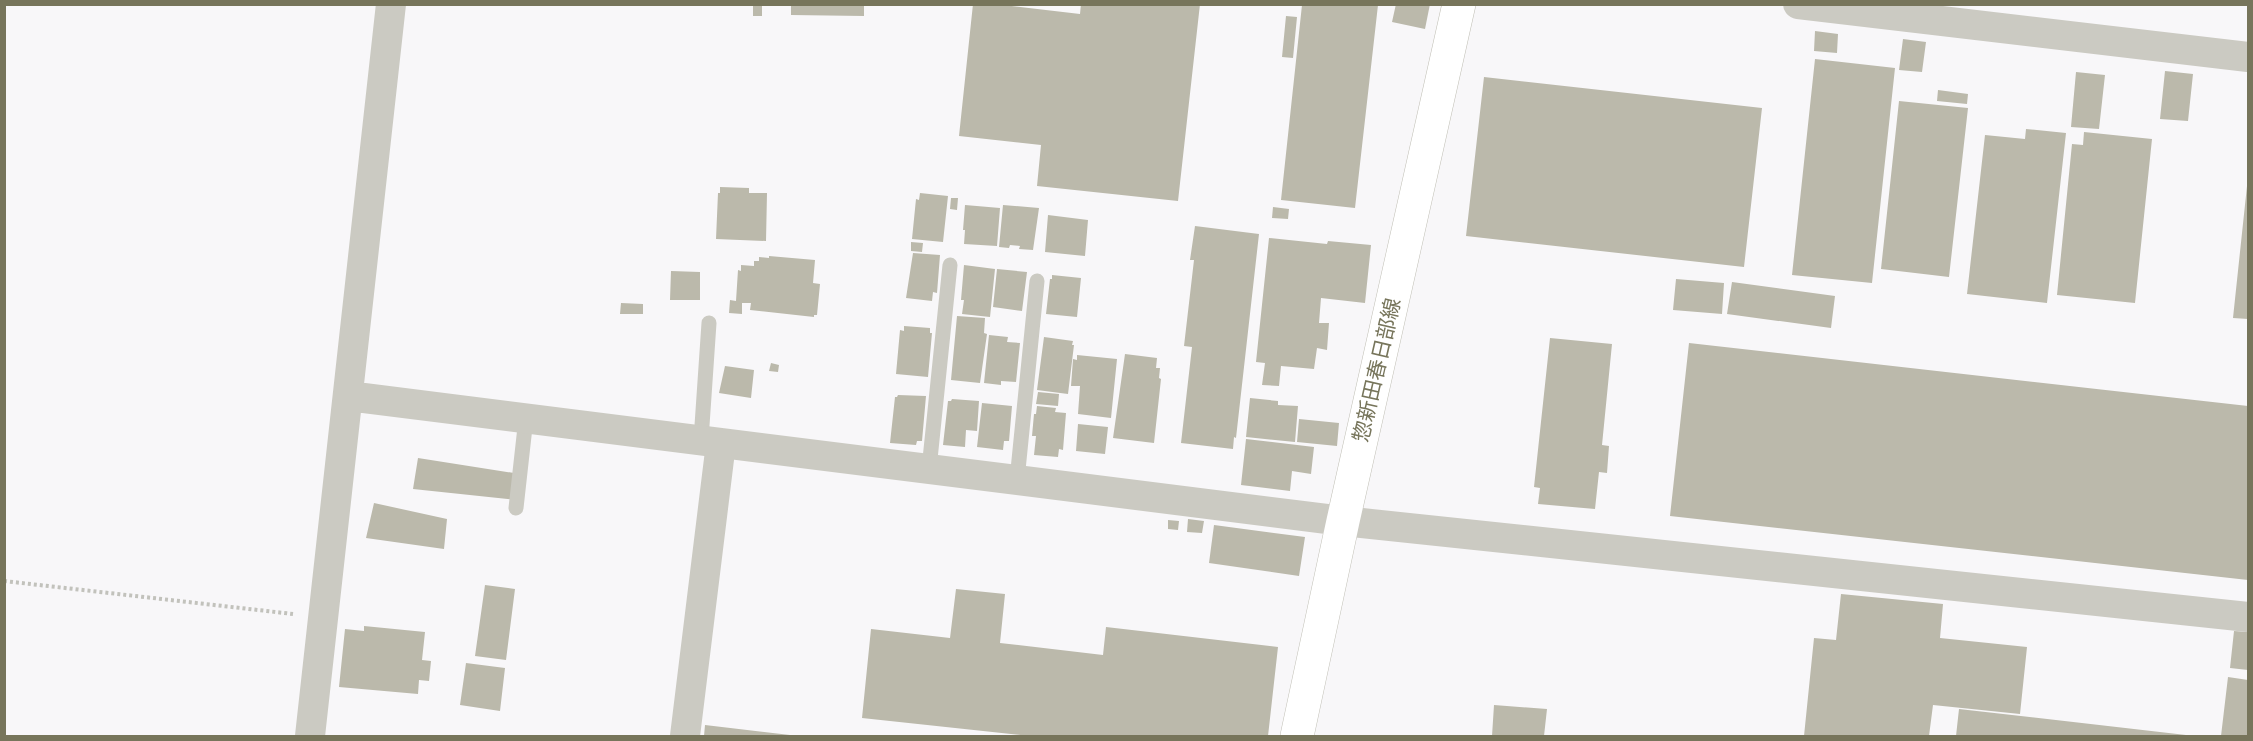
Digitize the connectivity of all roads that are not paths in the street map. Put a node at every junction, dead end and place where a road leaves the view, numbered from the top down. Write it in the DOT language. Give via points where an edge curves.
graph roads {
  1 [pos="391,4"];
  2 [pos="1459,4"];
  3 [pos="1798,4"];
  4 [pos="2248,57"];
  5 [pos="950,265"];
  6 [pos="1037,281"];
  7 [pos="710,323"];
  8 [pos="348,396"];
  9 [pos="526,418"];
  10 [pos="711,441"];
  11 [pos="929,469"];
  12 [pos="1017,480"];
  13 [pos="516,508"];
  14 [pos="1343,520"];
  15 [pos="2248,617"];
  16 [pos="310,736"];
  17 [pos="685,736"];
  18 [pos="1297,736"];
  1 -- 8 [label="street"];
  2 -- 14 [label="main road, 惣新田春日部線"];
  3 -- 4 [label="street"];
  5 -- 11 [label="lane"];
  6 -- 12 [label="lane"];
  7 -- 10 [label="lane"];
  8 -- 9 [label="street"];
  8 -- 16 [label="street"];
  9 -- 10 [label="street"];
  9 -- 13 [label="lane"];
  10 -- 11 [label="street"];
  10 -- 17 [label="street"];
  11 -- 12 [label="street"];
  12 -- 14 [label="street"];
  14 -- 15 [label="street"];
  14 -- 18 [label="main road, 惣新田春日部線"];
}
